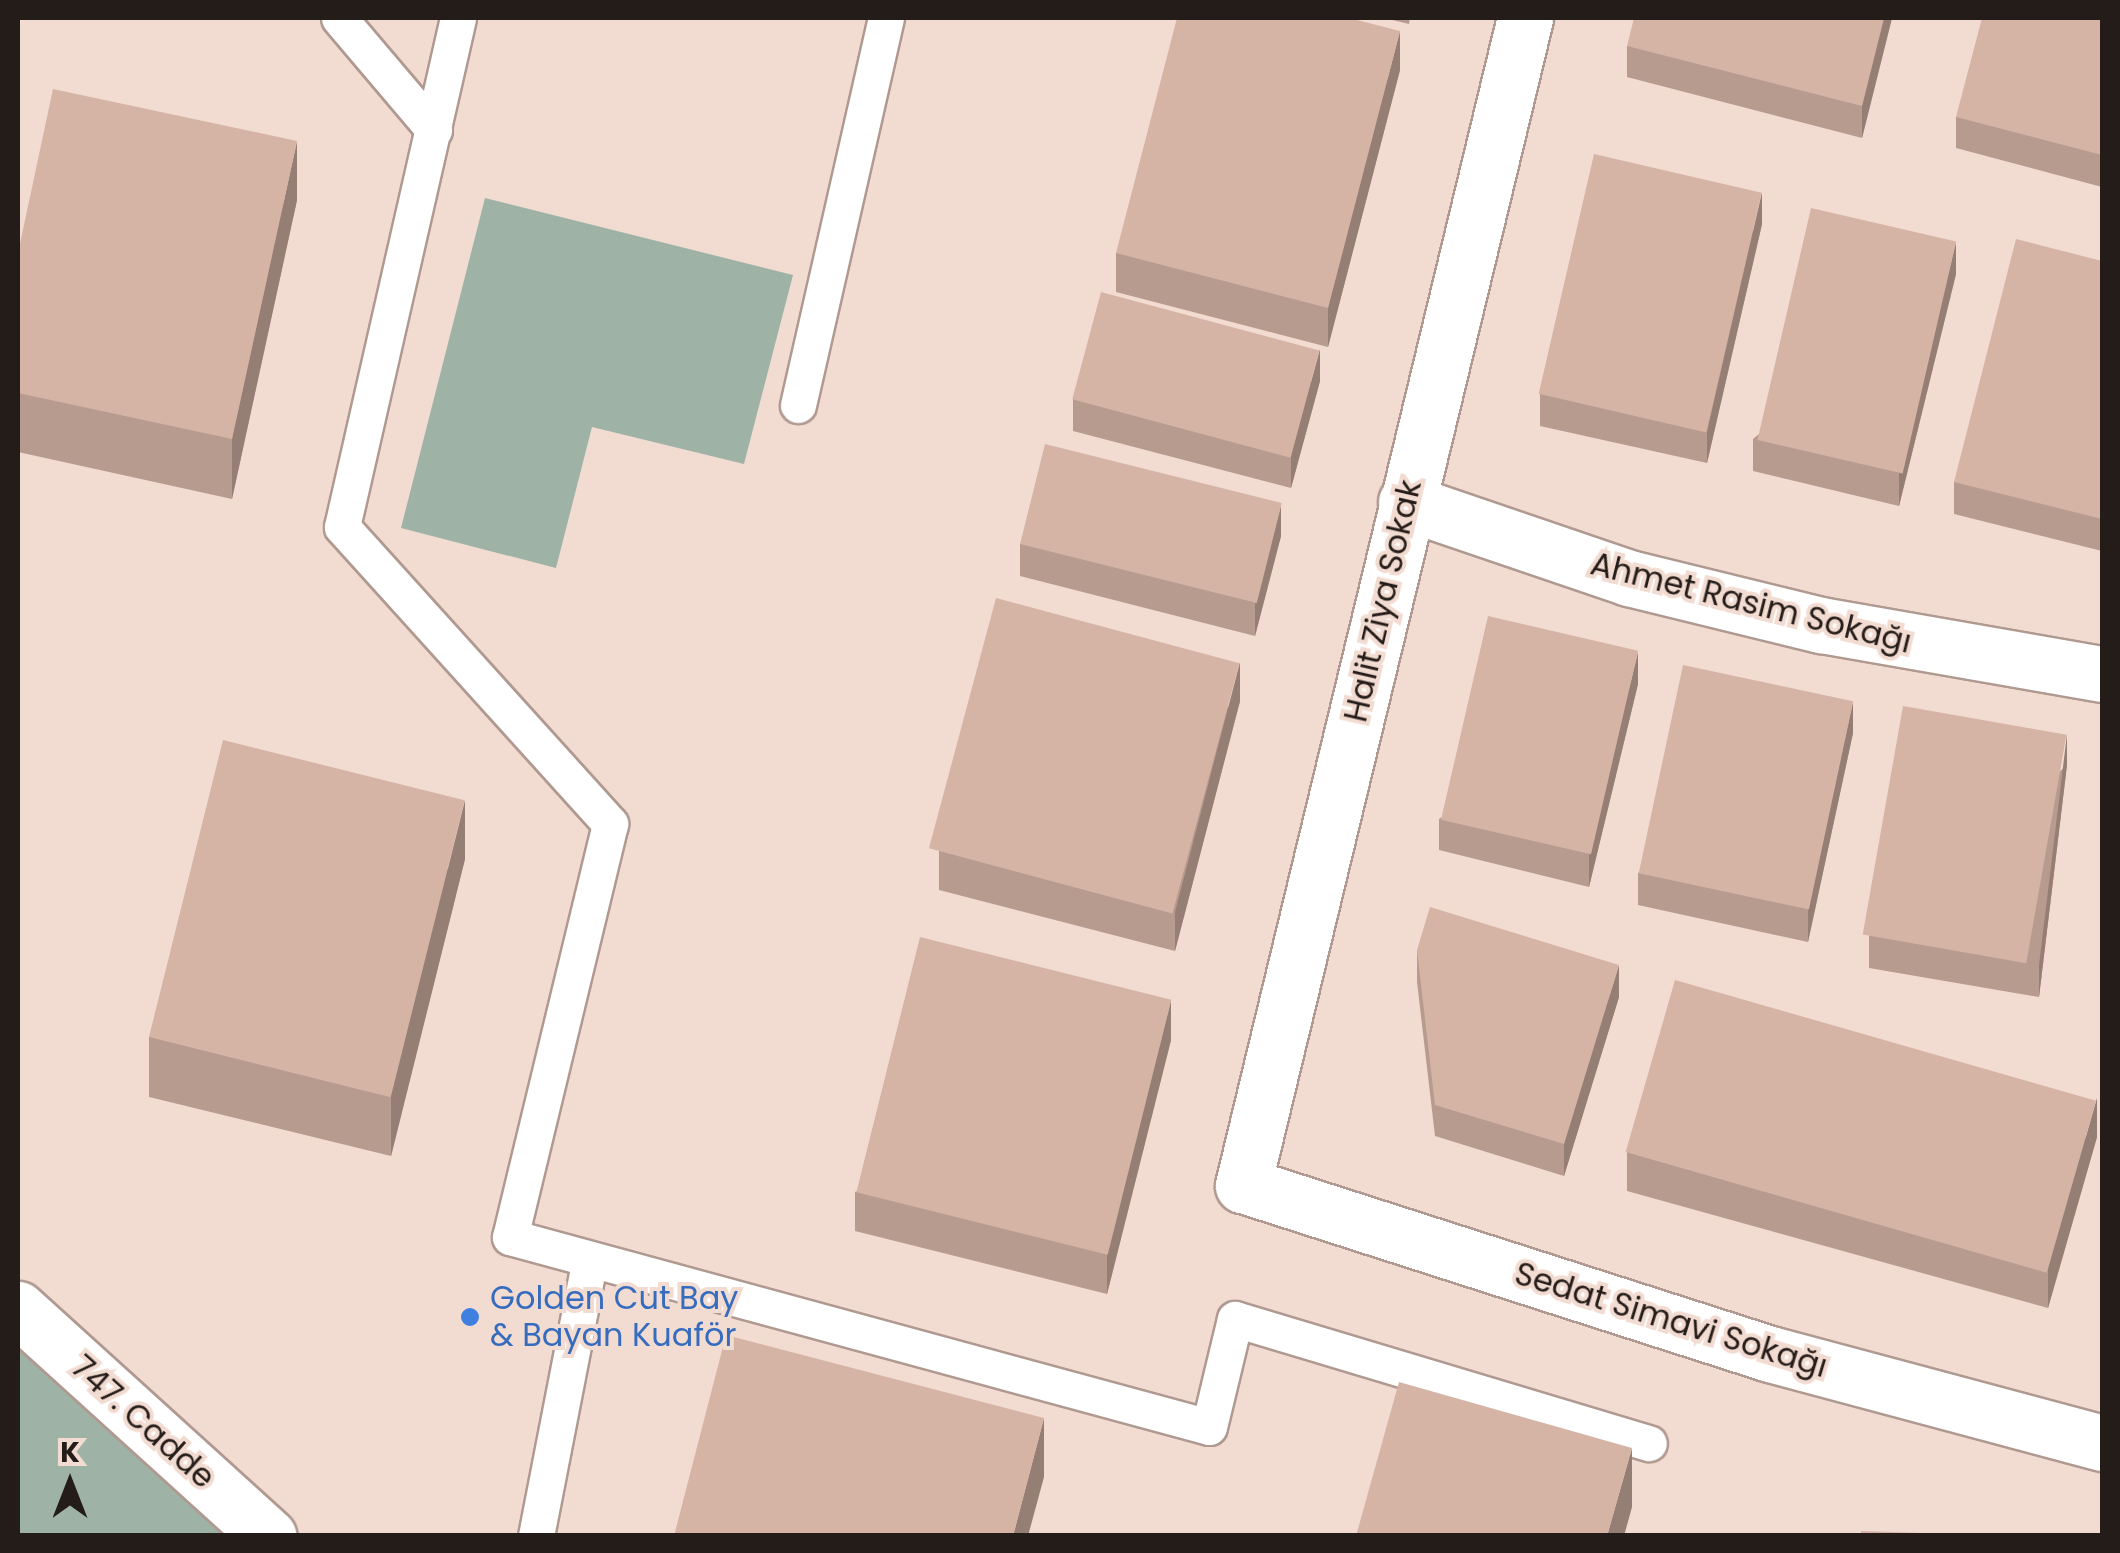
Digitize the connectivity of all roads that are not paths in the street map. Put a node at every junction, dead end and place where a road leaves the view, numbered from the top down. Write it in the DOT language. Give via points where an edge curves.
graph roads {
  1 [pos="338,18"];
  2 [pos="458,18"];
  3 [pos="886,18"];
  4 [pos="1525,18"];
  5 [pos="434,130"];
  6 [pos="798,405"];
  7 [pos="1406,502"];
  8 [pos="2102,674"];
  9 [pos="1243,1185"];
  10 [pos="590,1259"];
  11 [pos="18,1309"];
  12 [pos="1649,1443"];
  13 [pos="2102,1444"];
  14 [pos="268,1536"];
  15 [pos="536,1536"];
  1 -- 5 [label="lane"];
  2 -- 5 [label="lane"];
  3 -- 6 [label="lane"];
  4 -- 7 [label="street, Halit Ziya Sokak"];
  5 -- 10 [label="lane" via="342,527 610,824 510,1238"];
  7 -- 8 [label="street, Ahmet Rasim Sokağı" via="1629,578 1840,628"];
  7 -- 9 [label="street, Halit Ziya Sokak"];
  9 -- 13 [label="street, Sedat Simavi Sokağı" via="1770,1354"];
  10 -- 12 [label="lane" via="1209,1427 1235,1319"];
  10 -- 15 [label="lane"];
  11 -- 14 [label="street, 747. Cadde"];
}
